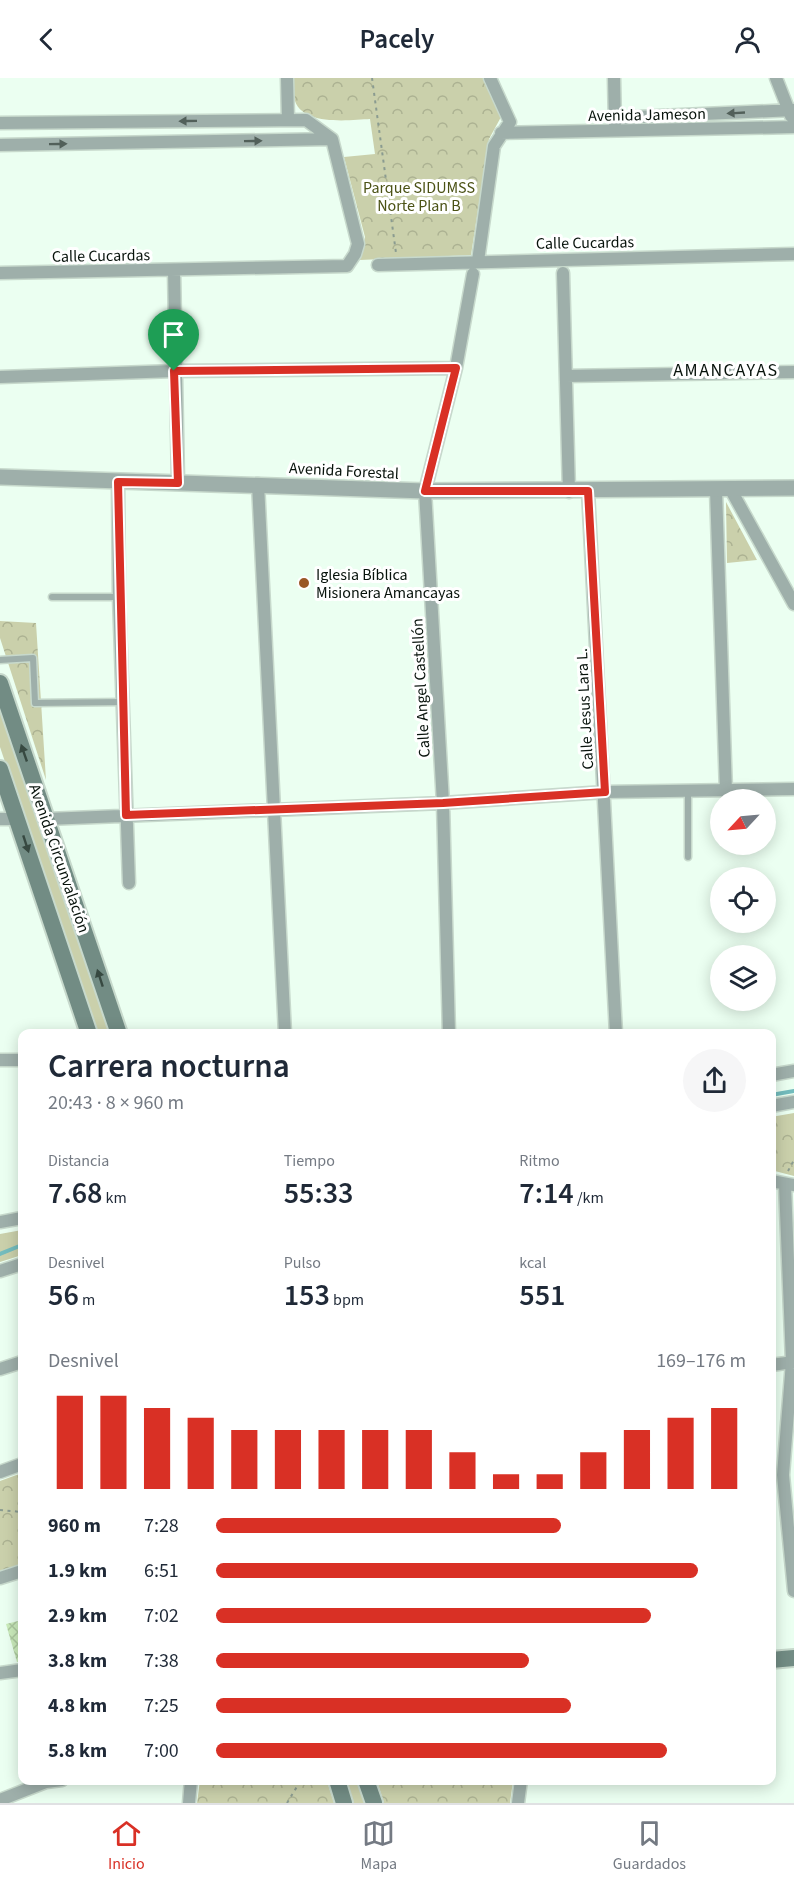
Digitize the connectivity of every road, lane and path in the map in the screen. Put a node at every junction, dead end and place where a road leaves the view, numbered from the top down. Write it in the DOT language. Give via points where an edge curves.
graph roads {
  1 [pos="287,78"];
  2 [pos="372,78"];
  3 [pos="490,78"];
  4 [pos="614,78"];
  5 [pos="776,78"];
  6 [pos="792,110"];
  7 [pos="615,118"];
  8 [pos="288,120"];
  9 [pos="0,123"];
  10 [pos="794,125"];
  11 [pos="615,131"];
  12 [pos="501,133"];
  13 [pos="332,139"];
  14 [pos="0,145"];
  15 [pos="794,254"];
  16 [pos="478,261"];
  17 [pos="397,264"];
  18 [pos="378,265"];
  19 [pos="174,270"];
  20 [pos="0,273"];
  21 [pos="563,273"];
  22 [pos="473,274"];
  23 [pos="456,368"];
  24 [pos="174,371"];
  25 [pos="794,372"];
  26 [pos="566,376"];
  27 [pos="0,377"];
  28 [pos="0,477"];
  29 [pos="118,482"];
  30 [pos="178,483"];
  31 [pos="258,484"];
  32 [pos="794,488"];
  33 [pos="724,490"];
  34 [pos="425,491"];
  35 [pos="588,491"];
  36 [pos="569,492"];
  37 [pos="52,597"];
  38 [pos="119,597"];
  39 [pos="794,604"];
  40 [pos="0,660"];
  41 [pos="0,683"];
  42 [pos="123,702"];
  43 [pos="0,769"];
  44 [pos="726,789"];
  45 [pos="794,789"];
  46 [pos="776,790"];
  47 [pos="605,792"];
  48 [pos="688,792"];
  49 [pos="710,792"];
  50 [pos="443,803"];
  51 [pos="273,808"];
  52 [pos="126,815"];
  53 [pos="0,819"];
  54 [pos="17,819"];
  55 [pos="47,819"];
  56 [pos="688,857"];
  57 [pos="129,884"];
  58 [pos="87,1029"];
  59 [pos="116,1029"];
  60 [pos="285,1029"];
  61 [pos="449,1029"];
  62 [pos="616,1029"];
  63 [pos="0,1060"];
  64 [pos="18,1060"];
  65 [pos="794,1071"];
  66 [pos="776,1074"];
  67 [pos="794,1102"];
  68 [pos="776,1105"];
  69 [pos="789,1185"];
  70 [pos="18,1219"];
  71 [pos="0,1222"];
  72 [pos="18,1265"];
  73 [pos="0,1271"];
  74 [pos="793,1362"];
  75 [pos="18,1363"];
  76 [pos="776,1364"];
  77 [pos="0,1369"];
  78 [pos="789,1441"];
  79 [pos="18,1465"];
  80 [pos="0,1472"];
  81 [pos="0,1510"];
  82 [pos="18,1512"];
  83 [pos="18,1572"];
  84 [pos="0,1578"];
  85 [pos="794,1591"];
  86 [pos="794,1658"];
  87 [pos="776,1660"];
  88 [pos="18,1671"];
  89 [pos="0,1673"];
  90 [pos="38,1785"];
  91 [pos="191,1785"];
  92 [pos="298,1785"];
  93 [pos="339,1785"];
  94 [pos="368,1785"];
  95 [pos="520,1785"];
  96 [pos="0,1800"];
  97 [pos="189,1803"];
  98 [pos="287,1803"];
  99 [pos="344,1803"];
  100 [pos="374,1803"];
  101 [pos="518,1803"];
  1 -- 8 [label="street"];
  2 -- 17 [label="path"];
  3 -- 12 [label="street" via="510,122"];
  4 -- 7 [label="street"];
  5 -- 6 [label="street"];
  6 -- 7 [label="street, Avenida Jameson, one-way"];
  6 -- 10 [label="street"];
  7 -- 11 [label="street"];
  8 -- 9 [label="street, one-way"];
  8 -- 13 [label="street" via="306,120"];
  10 -- 11 [label="street, Avenida Jameson"];
  11 -- 12 [label="street, Avenida Jameson"];
  12 -- 16 [label="street" via="494,146"];
  14 -- 13 [label="street, one-way"];
  13 -- 19 [label="street, Calle Cucardas" via="358,244 347,266"];
  15 -- 16 [label="street, Calle Cucardas"];
  16 -- 17 [label="street, Calle Cucardas"];
  17 -- 18 [label="street, Calle Cucardas"];
  19 -- 20 [label="street, Calle Cucardas"];
  19 -- 24 [label="street"];
  21 -- 26 [label="street"];
  22 -- 23 [label="street, Calle Angel Castellón"];
  23 -- 24 [label="street"];
  23 -- 34 [label="street, Calle Angel Castellón"];
  24 -- 27 [label="street"];
  24 -- 30 [label="street"];
  25 -- 26 [label="street"];
  26 -- 36 [label="street"];
  28 -- 29 [label="street, Avenida Forestal"];
  29 -- 30 [label="street, Avenida Forestal"];
  29 -- 38 [label="street"];
  30 -- 31 [label="street, Avenida Forestal"];
  31 -- 34 [label="street, Avenida Forestal"];
  31 -- 51 [label="street"];
  32 -- 33 [label="street, Avenida Forestal"];
  33 -- 35 [label="street, Avenida Forestal"];
  33 -- 39 [label="street"];
  33 -- 44 [label="street"];
  34 -- 36 [label="street, Avenida Forestal"];
  34 -- 50 [label="street, Calle Angel Castellón"];
  35 -- 36 [label="street, Avenida Forestal"];
  35 -- 47 [label="street, Calle Jesus Lara L."];
  37 -- 38 [label="lane"];
  38 -- 42 [label="street"];
  40 -- 42 [label="lane" via="33,658 35,703"];
  55 -- 41 [label="main road, Avenida Circunvalación, one-way"];
  42 -- 52 [label="street"];
  43 -- 54 [label="main road, Avenida Circunvalación"];
  45 -- 46 [label="street"];
  47 -- 48 [label="street"];
  47 -- 50 [label="street"];
  47 -- 62 [label="street, Calle Jesus Lara L."];
  48 -- 49 [label="street"];
  48 -- 56 [label="lane"];
  50 -- 51 [label="street"];
  50 -- 61 [label="street, Calle Angel Castellón"];
  51 -- 52 [label="street"];
  51 -- 60 [label="street"];
  52 -- 55 [label="street"];
  52 -- 57 [label="street"];
  53 -- 54 [label="street"];
  54 -- 58 [label="main road, Avenida Circunvalación, one-way"];
  59 -- 55 [label="main road, Avenida Circunvalación, one-way"];
  63 -- 64 [label="street"];
  65 -- 66 [label="street"];
  67 -- 68 [label="street"];
  69 -- 74 [label="street"];
  70 -- 71 [label="street"];
  72 -- 73 [label="street"];
  74 -- 76 [label="street"];
  74 -- 78 [label="street"];
  75 -- 77 [label="street"];
  78 -- 85 [label="street" via="783,1475"];
  79 -- 80 [label="street"];
  81 -- 82 [label="path"];
  83 -- 84 [label="street"];
  86 -- 87 [label="main road"];
  88 -- 89 [label="street"];
  90 -- 96 [label="street"];
  91 -- 97 [label="street"];
  92 -- 98 [label="path"];
  93 -- 99 [label="main road"];
  94 -- 100 [label="main road"];
  95 -- 101 [label="street"];
}
